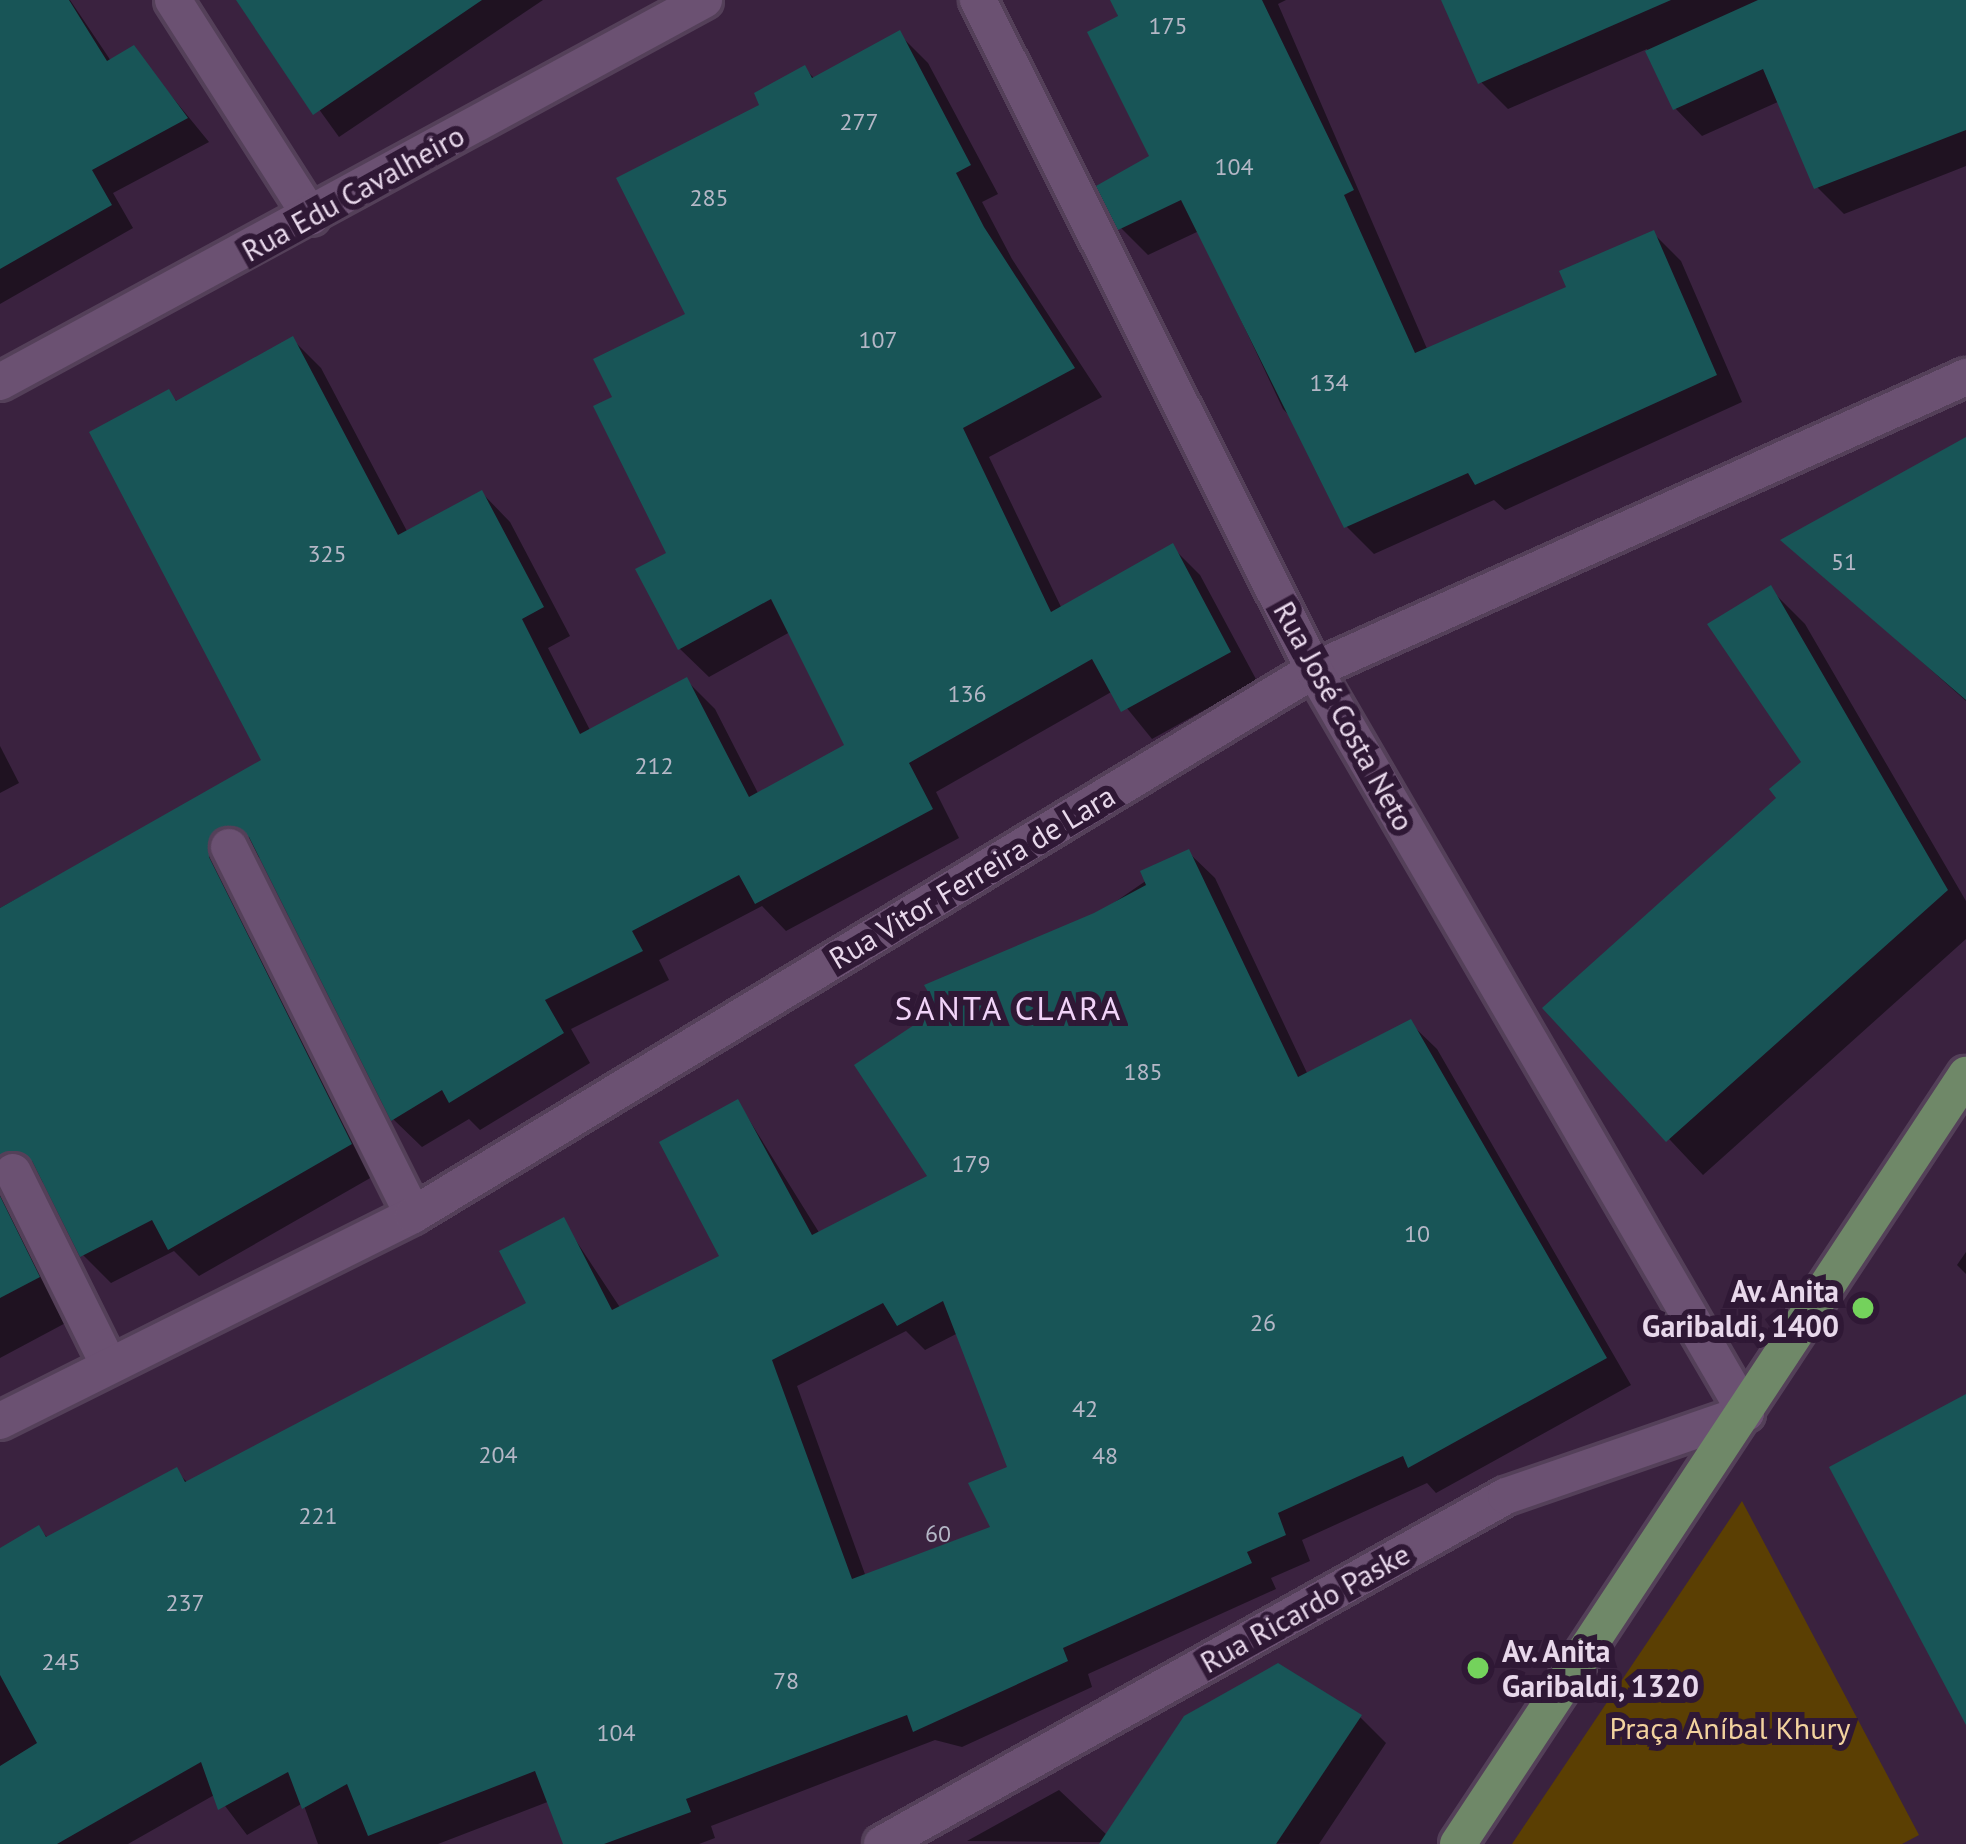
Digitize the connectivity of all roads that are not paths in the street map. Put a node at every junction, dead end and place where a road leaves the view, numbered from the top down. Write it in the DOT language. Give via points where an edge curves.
graph roads {
  1 [pos="173,0"];
  2 [pos="704,0"];
  3 [pos="978,0"];
  4 [pos="311,217"];
  5 [pos="1966,377"];
  6 [pos="0,382"];
  7 [pos="1314,670"];
  8 [pos="230,847"];
  9 [pos="1966,1075"];
  10 [pos="13,1172"];
  11 [pos="413,1215"];
  12 [pos="107,1361"];
  13 [pos="1746,1413"];
  14 [pos="0,1421"];
  15 [pos="881,1844"];
  16 [pos="1458,1844"];
  1 -- 4 [label="street"];
  2 -- 4 [label="street, Rua Edu Cavalheiro"];
  3 -- 7 [label="street, Rua José Costa Neto"];
  4 -- 6 [label="street, Rua Edu Cavalheiro"];
  5 -- 7 [label="street, Rua Vitor Ferreira de Lara"];
  7 -- 11 [label="street, Rua Vitor Ferreira de Lara"];
  7 -- 13 [label="street, Rua José Costa Neto"];
  8 -- 11 [label="street"];
  9 -- 13 [label="main road"];
  10 -- 12 [label="street"];
  11 -- 12 [label="street, Rua Vitor Ferreira de Lara"];
  12 -- 14 [label="street, Rua Vitor Ferreira de Lara"];
  13 -- 15 [label="street, Rua Ricardo Paske" via="1506,1496"];
  13 -- 16 [label="main road"];
}
